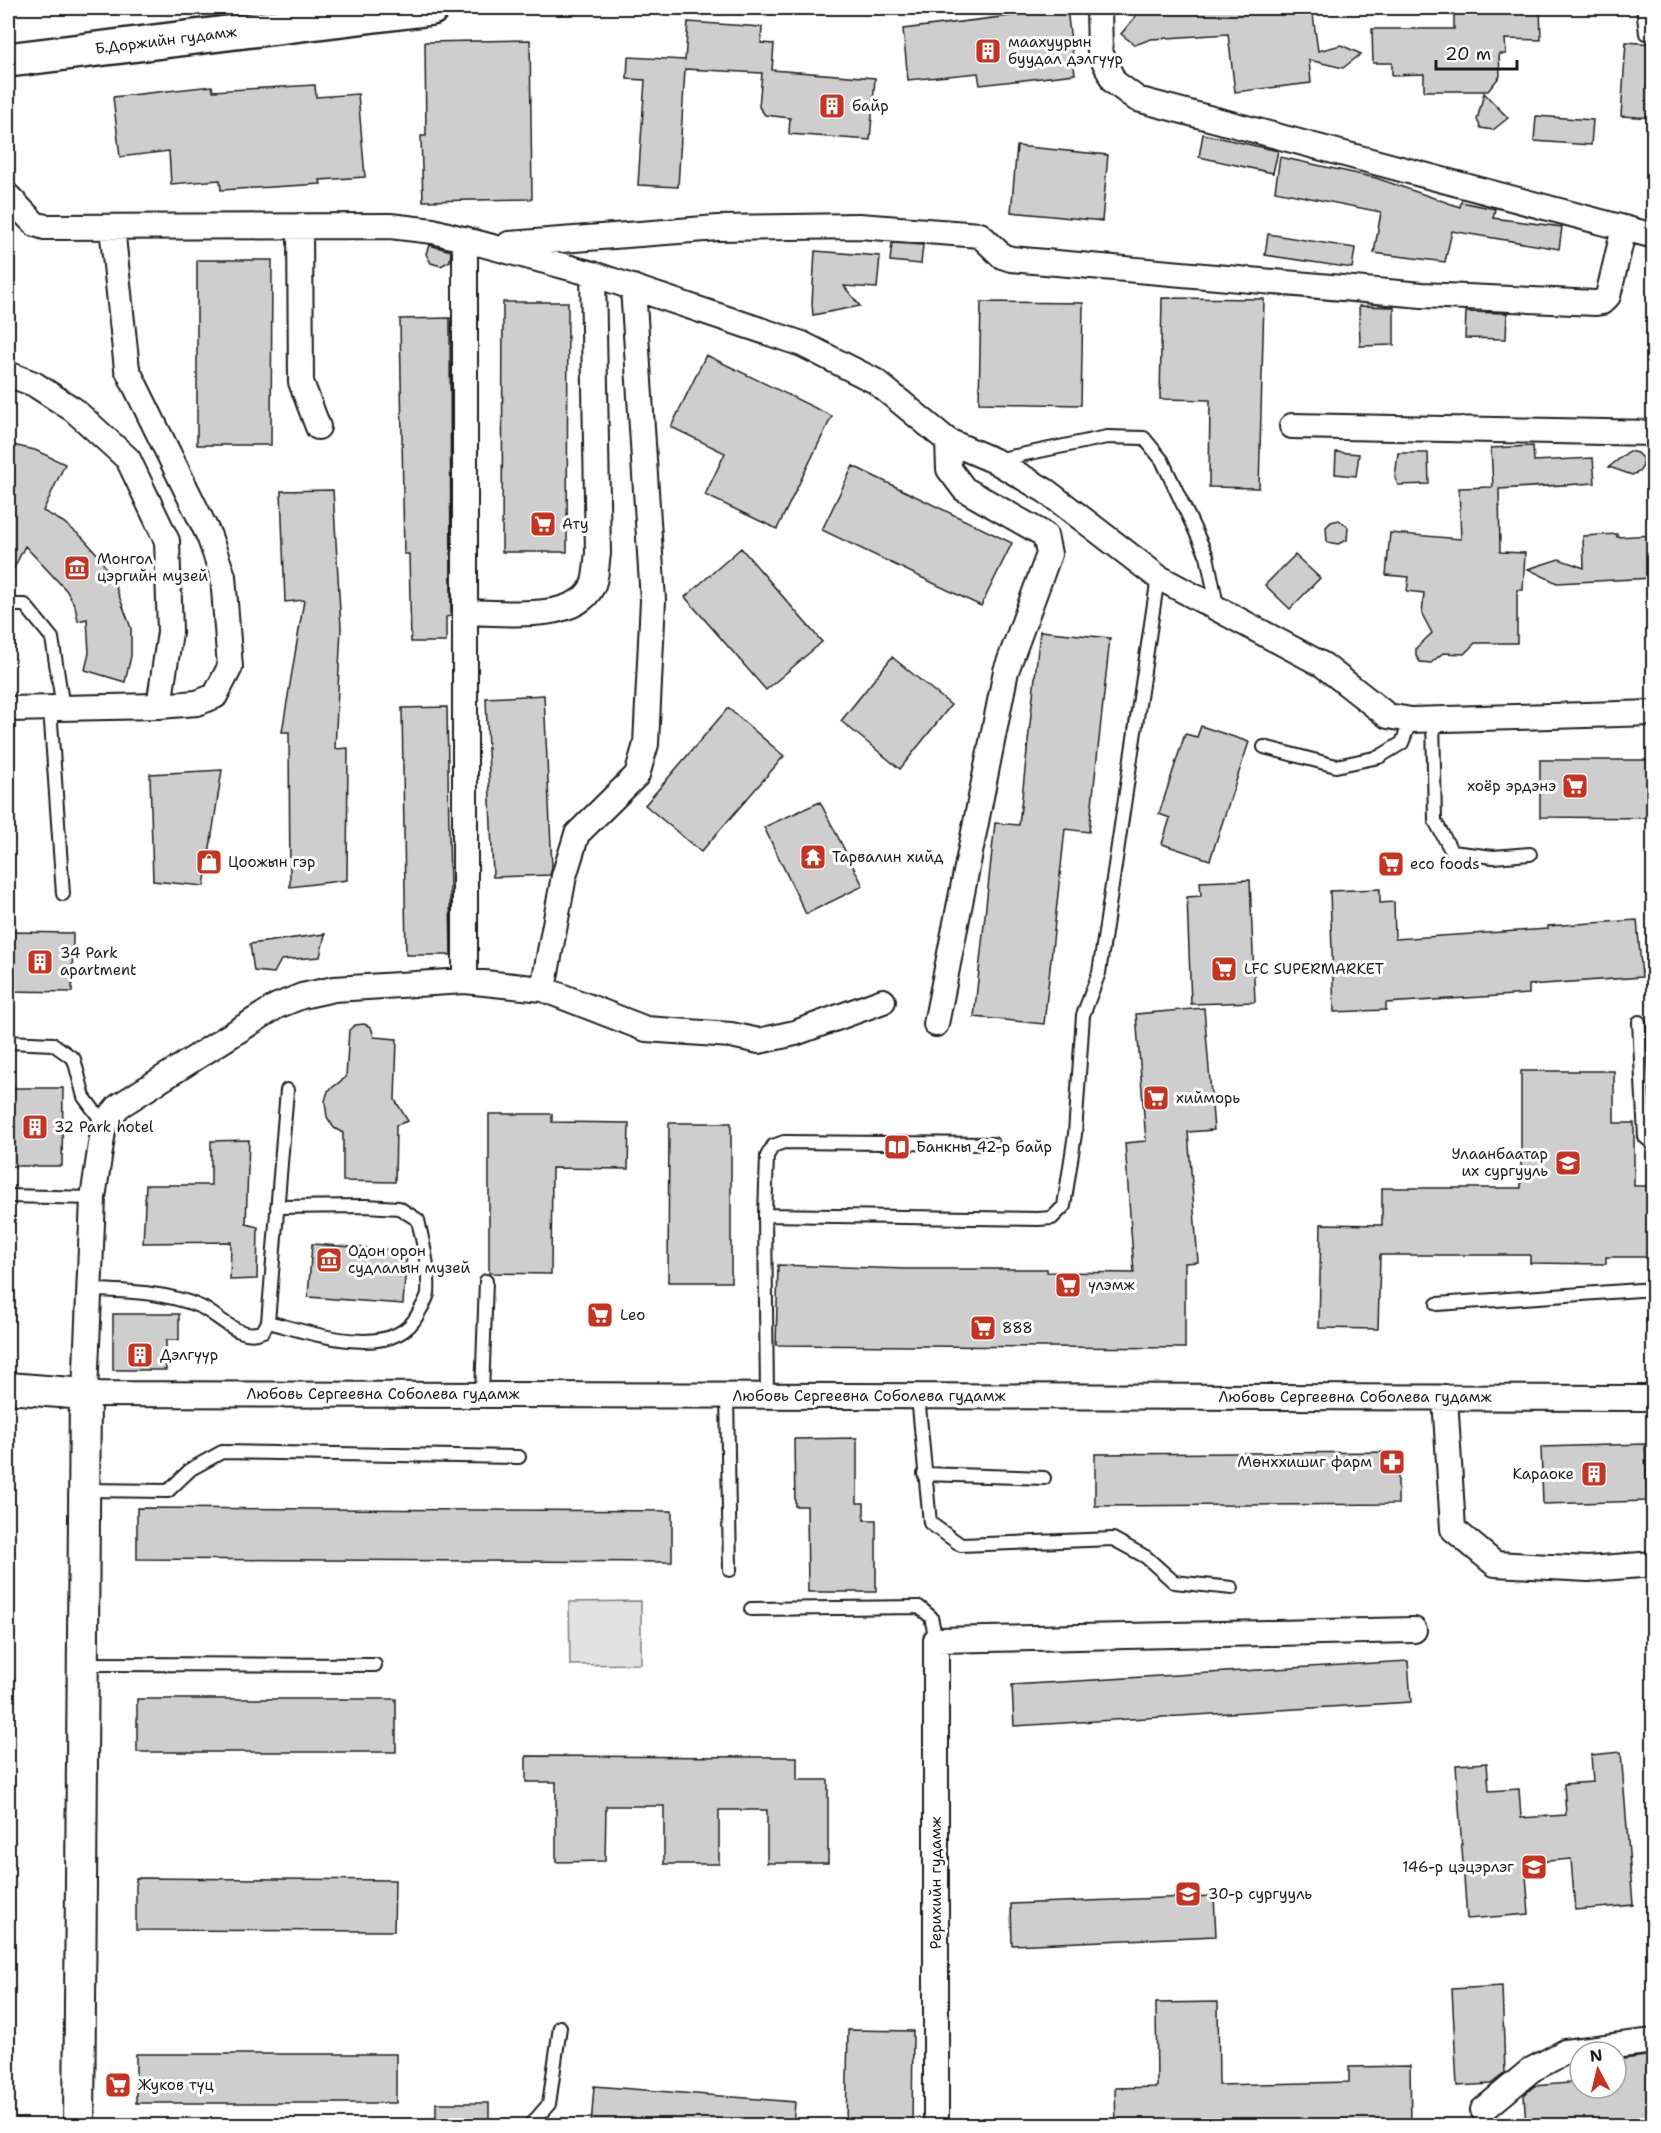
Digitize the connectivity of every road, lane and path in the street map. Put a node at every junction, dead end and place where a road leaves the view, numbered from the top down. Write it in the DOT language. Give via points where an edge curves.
graph roads {
  1 [pos="432,8"];
  2 [pos="1099,8"];
  3 [pos="1643,8"];
  4 [pos="1653,34"];
  5 [pos="8,60"];
  6 [pos="8,196"];
  7 [pos="300,226"];
  8 [pos="112,227"];
  9 [pos="1624,228"];
  10 [pos="1653,236"];
  11 [pos="465,239"];
  12 [pos="492,245"];
  13 [pos="593,274"];
  14 [pos="633,287"];
  15 [pos="8,374"];
  16 [pos="1292,426"];
  17 [pos="318,427"];
  18 [pos="1653,433"];
  19 [pos="948,441"];
  20 [pos="995,461"];
  21 [pos="1158,577"];
  22 [pos="8,605"];
  23 [pos="1218,611"];
  24 [pos="465,612"];
  25 [pos="159,706"];
  26 [pos="57,708"];
  27 [pos="8,709"];
  28 [pos="1653,713"];
  29 [pos="1422,719"];
  30 [pos="1264,747"];
  31 [pos="1530,854"];
  32 [pos="63,894"];
  33 [pos="465,981"];
  34 [pos="543,989"];
  35 [pos="882,1001"];
  36 [pos="1639,1022"];
  37 [pos="936,1024"];
  38 [pos="8,1042"];
  39 [pos="287,1090"];
  40 [pos="105,1124"];
  41 [pos="993,1144"];
  42 [pos="1653,1145"];
  43 [pos="8,1196"];
  44 [pos="93,1198"];
  45 [pos="277,1206"];
  46 [pos="765,1215"];
  47 [pos="486,1281"];
  48 [pos="1653,1289"];
  49 [pos="90,1290"];
  50 [pos="1437,1304"];
  51 [pos="268,1322"];
  52 [pos="8,1388"];
  53 [pos="85,1394"];
  54 [pos="482,1394"];
  55 [pos="727,1395"];
  56 [pos="767,1395"];
  57 [pos="918,1396"];
  58 [pos="1445,1397"];
  59 [pos="1653,1398"];
  60 [pos="519,1456"];
  61 [pos="924,1474"];
  62 [pos="1044,1478"];
  63 [pos="84,1490"];
  64 [pos="1653,1564"];
  65 [pos="730,1570"];
  66 [pos="1232,1588"];
  67 [pos="751,1609"];
  68 [pos="1414,1630"];
  69 [pos="936,1640"];
  70 [pos="83,1665"];
  71 [pos="375,1665"];
  72 [pos="560,2027"];
  73 [pos="1653,2041"];
  74 [pos="1483,2110"];
  75 [pos="79,2126"];
  76 [pos="530,2126"];
  77 [pos="936,2126"];
  1 -- 5 [label="main road, Б.Доржийн гудамж"];
  2 -- 9 [label="street" via="1100,52 1114,81 1137,99"];
  3 -- 4 [label="lane" via="1646,33"];
  6 -- 8 [label="street" via="35,224 45,227"];
  7 -- 8 [label="street"];
  7 -- 11 [label="street" via="390,226"];
  7 -- 17 [label="street" via="301,382"];
  8 -- 25 [label="street" via="127,369 209,536 223,576 230,667 215,696 197,703"];
  9 -- 10 [label="street"];
  9 -- 12 [label="street" via="1608,296 1596,303 1422,295 1011,259 975,234 859,226 718,228"];
  11 -- 12 [label="street"];
  11 -- 24 [label="street"];
  12 -- 13 [label="street"];
  13 -- 14 [label="street"];
  13 -- 24 [label="street" via="598,554 592,586 574,606 552,612"];
  14 -- 19 [label="street" via="802,344 875,381"];
  14 -- 34 [label="street" via="653,600 646,744 637,775 577,834 564,876"];
  15 -- 25 [label="street" via="34,384 74,410 128,459 162,530 166,541 170,632"];
  16 -- 18 [label="street"];
  19 -- 20 [label="street"];
  19 -- 37 [label="street" via="949,469 964,489 1045,535 1050,554 1006,671"];
  20 -- 21 [label="street" via="1046,491"];
  20 -- 23 [label="lane" via="1107,436 1144,438 1162,460 1207,556"];
  21 -- 23 [label="street"];
  21 -- 46 [label="lane" via="1099,974 1083,1014 1075,1134 1064,1206 1052,1218 1038,1219"];
  22 -- 26 [label="lane" via="25,605 52,638"];
  23 -- 29 [label="street" via="1323,665 1388,716"];
  24 -- 33 [label="street"];
  25 -- 26 [label="street"];
  26 -- 27 [label="street"];
  26 -- 32 [label="lane"];
  28 -- 29 [label="street"];
  29 -- 30 [label="lane" via="1402,743 1379,757 1336,766"];
  29 -- 31 [label="lane" via="1435,821 1452,852 1493,857"];
  33 -- 34 [label="street"];
  33 -- 40 [label="street" via="334,989 302,996 277,1006 119,1106"];
  34 -- 35 [label="street" via="646,1029 731,1035 759,1041 795,1033"];
  36 -- 42 [label="lane" via="1645,1137"];
  38 -- 40 [label="lane" via="53,1044 75,1059 84,1097"];
  39 -- 45 [label="lane"];
  40 -- 44 [label="street"];
  41 -- 46 [label="lane" via="784,1142 773,1146 767,1156"];
  43 -- 44 [label="lane"];
  44 -- 49 [label="street"];
  45 -- 51 [label="lane"];
  45 -- 51 [label="lane" via="399,1208 418,1220 428,1295 413,1323 391,1338 359,1341"];
  46 -- 56 [label="lane"];
  47 -- 54 [label="lane"];
  48 -- 50 [label="lane"];
  49 -- 51 [label="lane" via="164,1296 201,1307 251,1335 263,1331"];
  49 -- 53 [label="street"];
  52 -- 53 [label="street"];
  53 -- 54 [label="street, Любовь Сергеевна Соболева гудамж"];
  53 -- 63 [label="street"];
  54 -- 55 [label="street, Любовь Сергеевна Соболева гудамж"];
  55 -- 56 [label="street, Любовь Сергеевна Соболева гудамж"];
  55 -- 65 [label="lane"];
  56 -- 57 [label="street, Любовь Сергеевна Соболева гудамж"];
  57 -- 58 [label="street, Любовь Сергеевна Соболева гудамж"];
  57 -- 61 [label="lane"];
  58 -- 59 [label="street, Любовь Сергеевна Соболева гудамж"];
  58 -- 64 [label="street" via="1452,1529 1495,1564 1588,1569"];
  60 -- 63 [label="lane" via="222,1452 191,1469 168,1491"];
  61 -- 62 [label="lane"];
  61 -- 66 [label="lane" via="930,1523 961,1545 1113,1539 1146,1557 1174,1582"];
  63 -- 70 [label="street"];
  67 -- 69 [label="lane" via="919,1607 931,1617"];
  68 -- 69 [label="street"];
  69 -- 77 [label="street, Рерихийн гудамж"];
  70 -- 71 [label="lane"];
  70 -- 75 [label="street"];
  72 -- 76 [label="lane" via="549,2104"];
  73 -- 74 [label="street" via="1565,2052 1531,2070"];
}
